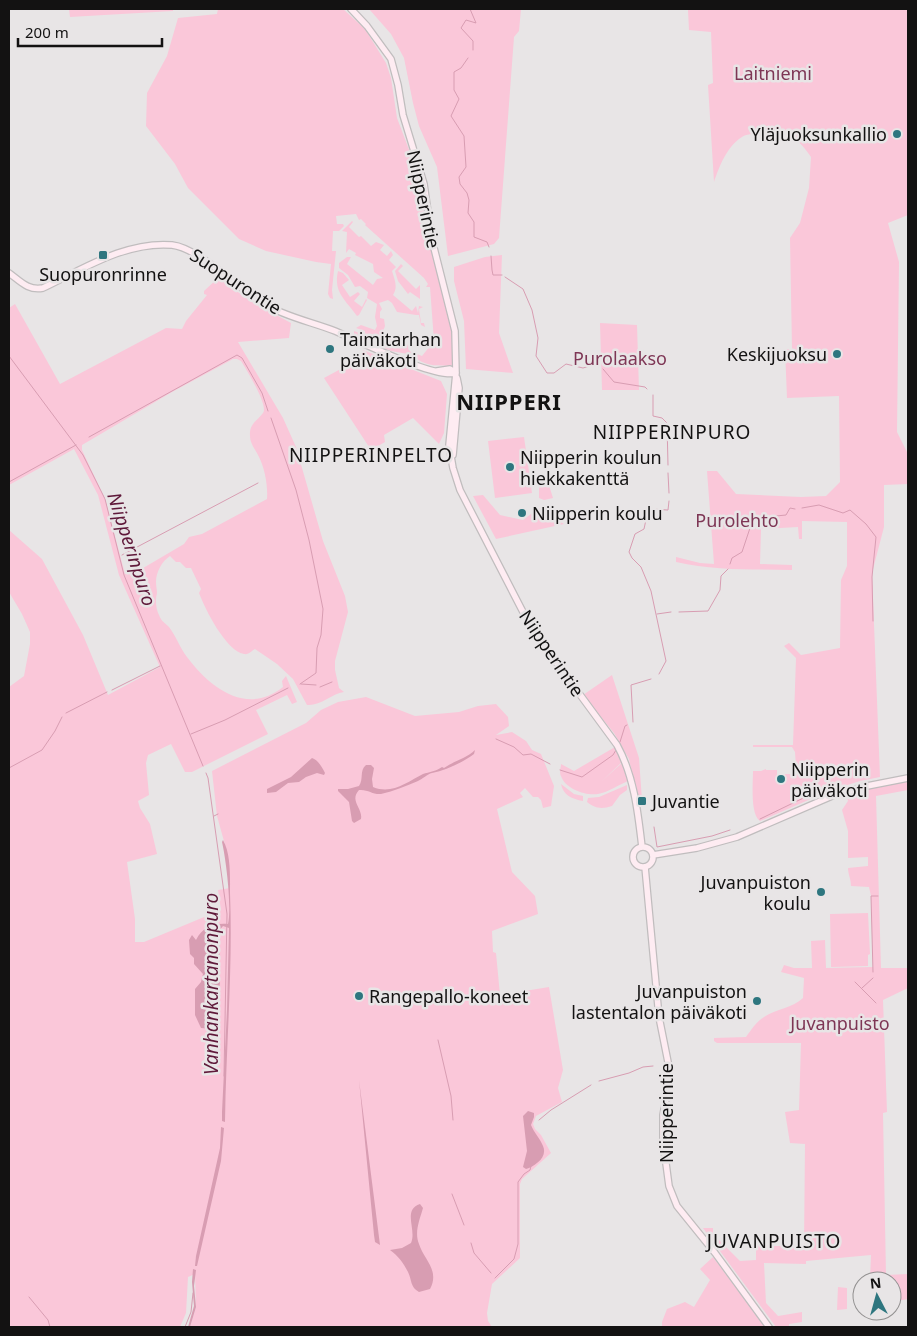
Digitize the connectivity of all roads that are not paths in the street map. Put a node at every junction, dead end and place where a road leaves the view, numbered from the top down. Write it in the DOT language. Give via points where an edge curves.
graph roads {
  1 [pos="351,9"];
  2 [pos="9,273"];
  3 [pos="456,373"];
  4 [pos="908,778"];
  5 [pos="642,847"];
  6 [pos="653,854"];
  7 [pos="645,867"];
  8 [pos="770,1327"];
  1 -- 3 [label="street, Niipperintie" via="367,26 394,68 403,116 424,184 432,240 452,313"];
  2 -- 3 [label="street, Suopurontie" via="26,286 37,289 116,254 155,246 182,247 200,256 274,309 404,360 436,371 450,369"];
  3 -- 5 [label="street, Niipperintie" via="458,388 452,459 456,478 468,508 523,612 625,759"];
  4 -- 6 [label="street" via="862,786 832,796 737,837 697,848"];
  5 -- 6 [label="street"];
  5 -- 7 [label="street" via="634,856 638,865"];
  6 -- 7 [label="street" via="651,864"];
  7 -- 8 [label="street, Niipperintie" via="659,1018 669,1068 663,1142 669,1186 677,1206"];
}
